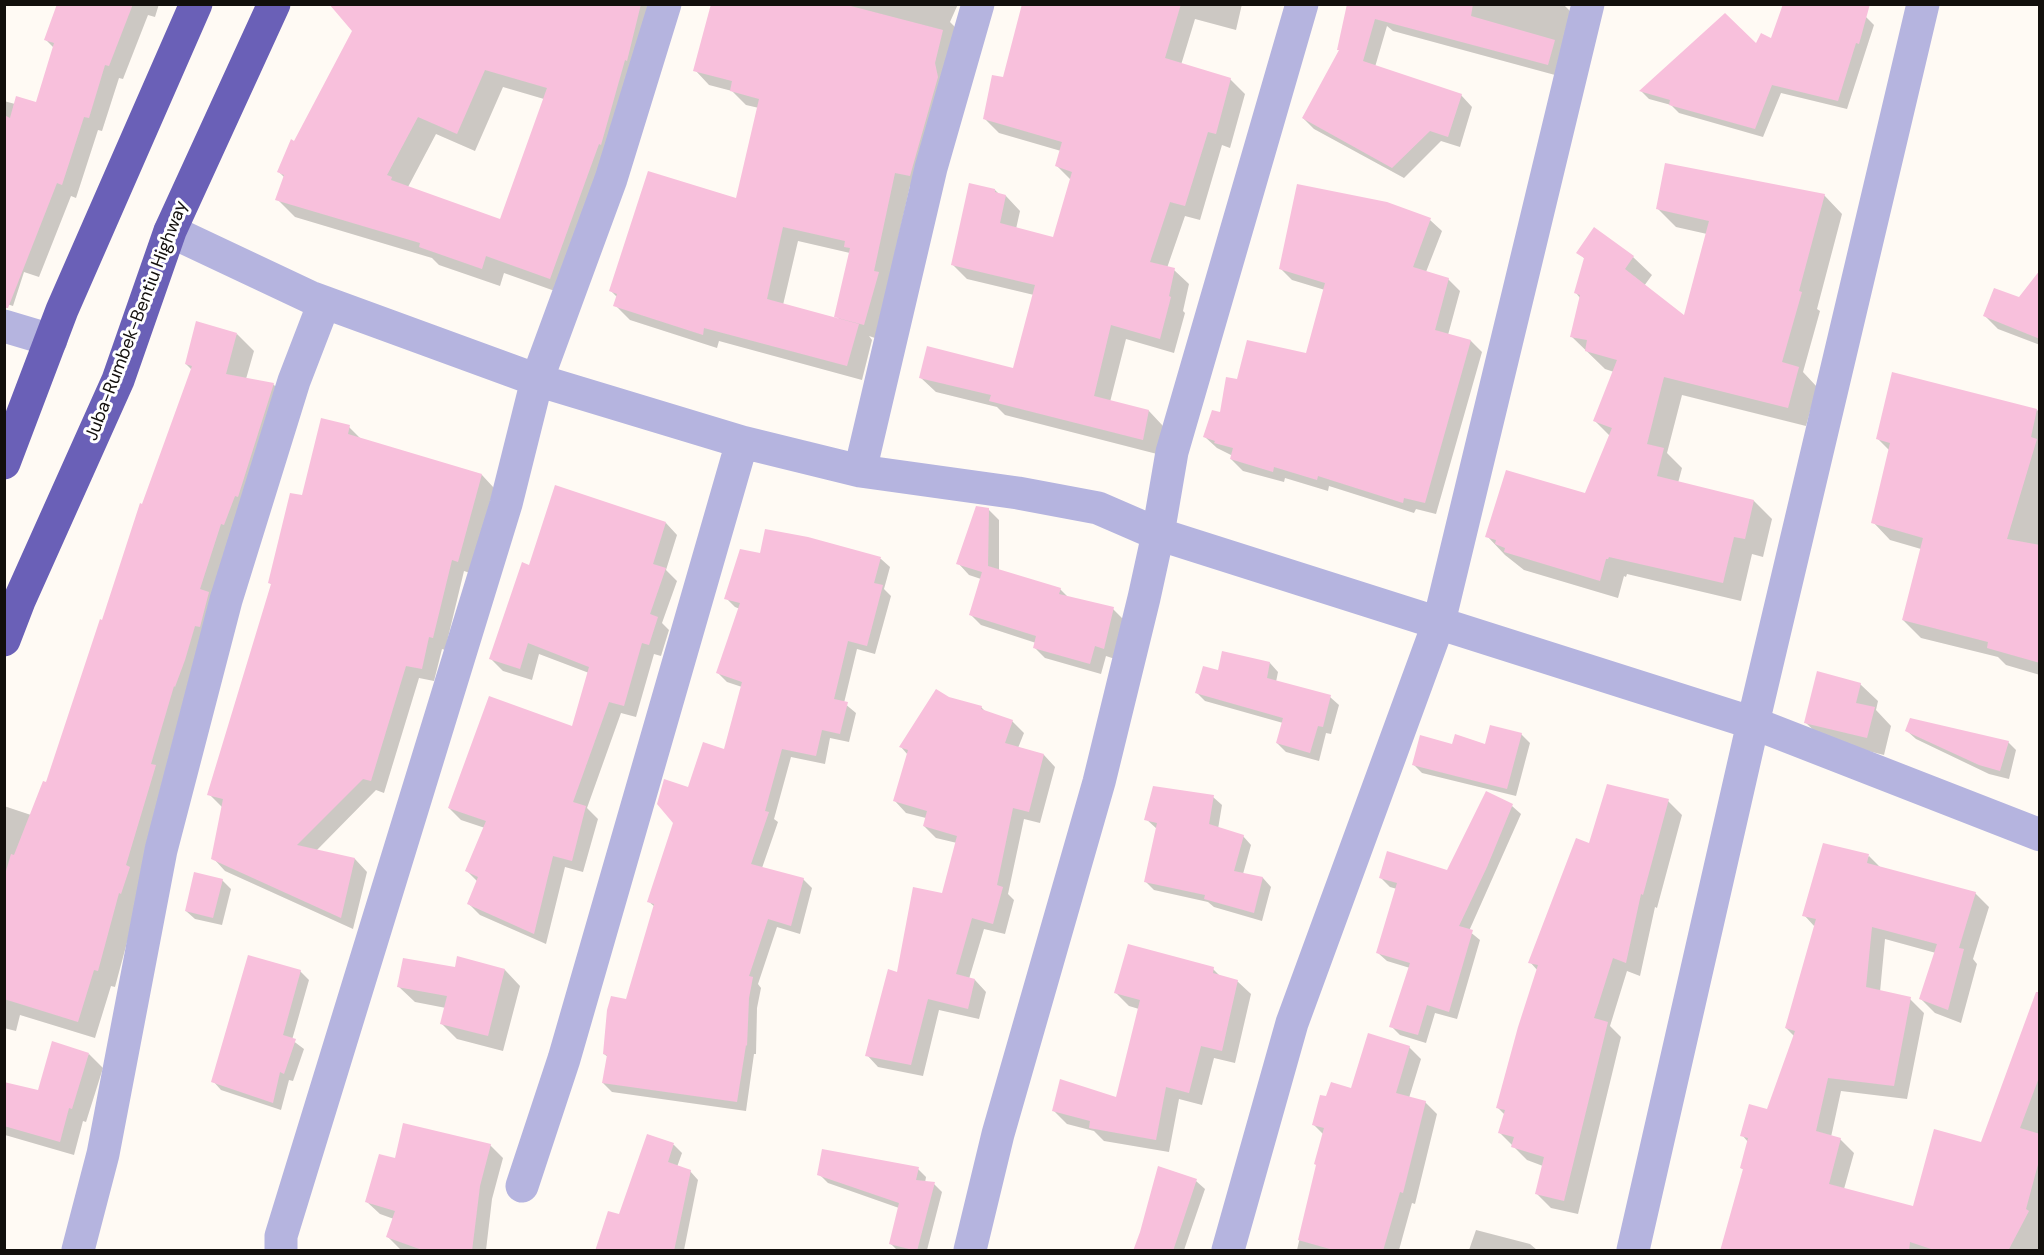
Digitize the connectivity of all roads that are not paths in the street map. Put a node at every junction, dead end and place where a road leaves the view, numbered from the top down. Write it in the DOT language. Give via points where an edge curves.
graph roads {
  1 [pos="196,4"];
  2 [pos="274,4"];
  3 [pos="665,4"];
  4 [pos="978,4"];
  5 [pos="1302,4"];
  6 [pos="1588,4"];
  7 [pos="1923,4"];
  8 [pos="170,231"];
  9 [pos="324,303"];
  10 [pos="4,326"];
  11 [pos="51,340"];
  12 [pos="537,380"];
  13 [pos="742,442"];
  14 [pos="4,463"];
  15 [pos="860,471"];
  16 [pos="1158,534"];
  17 [pos="1439,622"];
  18 [pos="4,640"];
  19 [pos="1753,723"];
  20 [pos="2040,836"];
  21 [pos="522,1186"];
  22 [pos="78,1251"];
  23 [pos="281,1251"];
  24 [pos="970,1251"];
  25 [pos="1228,1251"];
  26 [pos="1633,1251"];
  1 -- 11 [label="highway"];
  2 -- 8 [label="highway, Juba-Rumbek-Bentiu Highway"];
  3 -- 12 [label="street" via="611,179"];
  4 -- 15 [label="street" via="931,168"];
  5 -- 16 [label="street" via="1172,452"];
  6 -- 17 [label="street"];
  7 -- 19 [label="street"];
  8 -- 9 [label="street"];
  8 -- 18 [label="highway, Juba-Rumbek-Bentiu Highway" via="118,380"];
  9 -- 12 [label="street"];
  9 -- 22 [label="street" via="294,381 226,600 167,827 103,1154"];
  10 -- 11 [label="street"];
  11 -- 14 [label="highway"];
  12 -- 13 [label="street"];
  12 -- 23 [label="street" via="506,504 280,1236"];
  13 -- 15 [label="street"];
  13 -- 21 [label="street" via="564,1059"];
  15 -- 16 [label="street" via="1098,508"];
  16 -- 17 [label="street"];
  16 -- 24 [label="street" via="1099,782 998,1134"];
  17 -- 19 [label="street"];
  17 -- 25 [label="street" via="1292,1023"];
  19 -- 20 [label="street"];
  19 -- 26 [label="street"];
}
